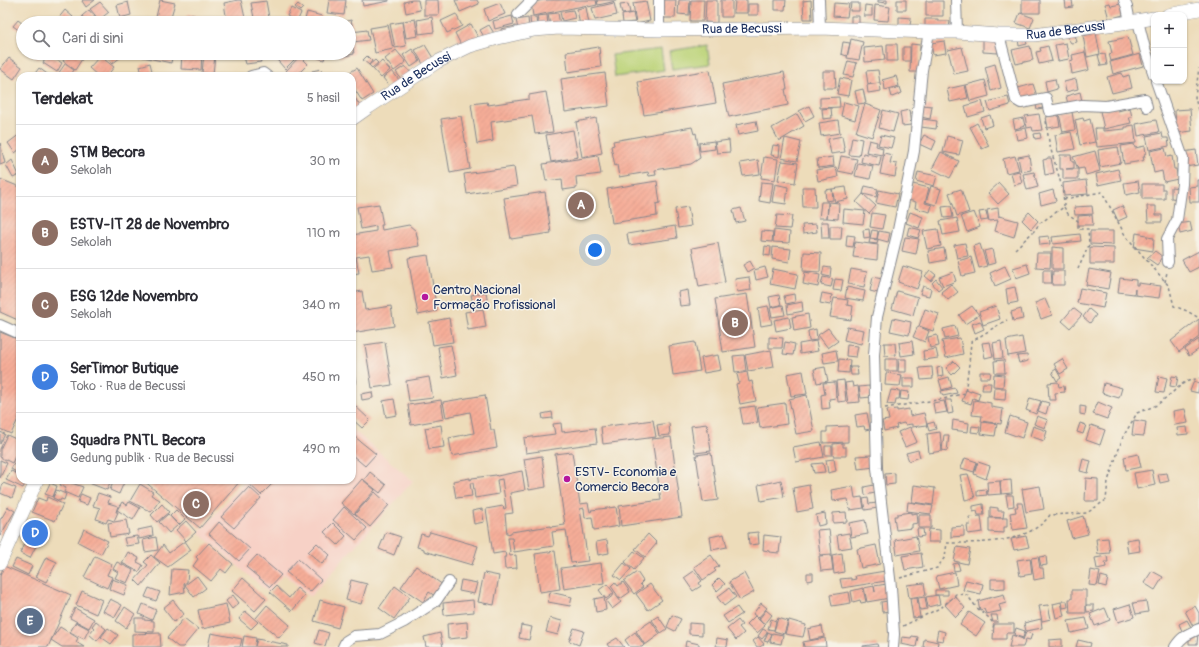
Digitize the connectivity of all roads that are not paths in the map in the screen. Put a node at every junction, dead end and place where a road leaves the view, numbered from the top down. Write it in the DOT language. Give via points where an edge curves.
graph roads {
  1 [pos="532,0"];
  2 [pos="659,0"];
  3 [pos="819,0"];
  4 [pos="956,0"];
  5 [pos="1124,0"];
  6 [pos="1199,9"];
  7 [pos="1184,12"];
  8 [pos="518,14"];
  9 [pos="1151,19"];
  10 [pos="1134,22"];
  11 [pos="820,28"];
  12 [pos="659,30"];
  13 [pos="929,32"];
  14 [pos="957,32"];
  15 [pos="999,35"];
  16 [pos="1151,66"];
  17 [pos="1157,84"];
  18 [pos="1147,107"];
  19 [pos="356,116"];
  20 [pos="1168,262"];
  21 [pos="0,325"];
  22 [pos="16,332"];
  23 [pos="35,484"];
  24 [pos="0,563"];
  25 [pos="449,582"];
  26 [pos="1199,629"];
  27 [pos="343,647"];
  28 [pos="893,647"];
  29 [pos="1175,647"];
  1 -- 8 [label="street"];
  2 -- 12 [label="street"];
  3 -- 11 [label="street"];
  4 -- 14 [label="street"];
  5 -- 10 [label="street"];
  6 -- 7 [label="street"];
  9 -- 10 [label="street, Rua de Becussi"];
  10 -- 15 [label="street, Rua de Becussi" via="1034,35"];
  10 -- 16 [label="street"];
  11 -- 12 [label="street, Rua de Becussi"];
  11 -- 13 [label="street, Rua de Becussi"];
  12 -- 19 [label="street, Rua de Becussi" via="559,28 534,30 498,38 470,46 437,62"];
  13 -- 14 [label="street, Rua de Becussi"];
  13 -- 28 [label="street" via="922,70 914,151 877,318 874,355 877,468 890,581"];
  14 -- 15 [label="street, Rua de Becussi"];
  15 -- 18 [label="street" via="1016,100 1021,103 1046,98 1049,112 1082,105 1106,106 1145,99"];
  17 -- 20 [label="street" via="1183,158 1177,220 1167,239"];
  21 -- 22 [label="street"];
  23 -- 24 [label="street"];
  25 -- 27 [label="street" via="436,601 404,622 380,634 354,636 346,641"];
  26 -- 29 [label="street" via="1181,638"];
}
